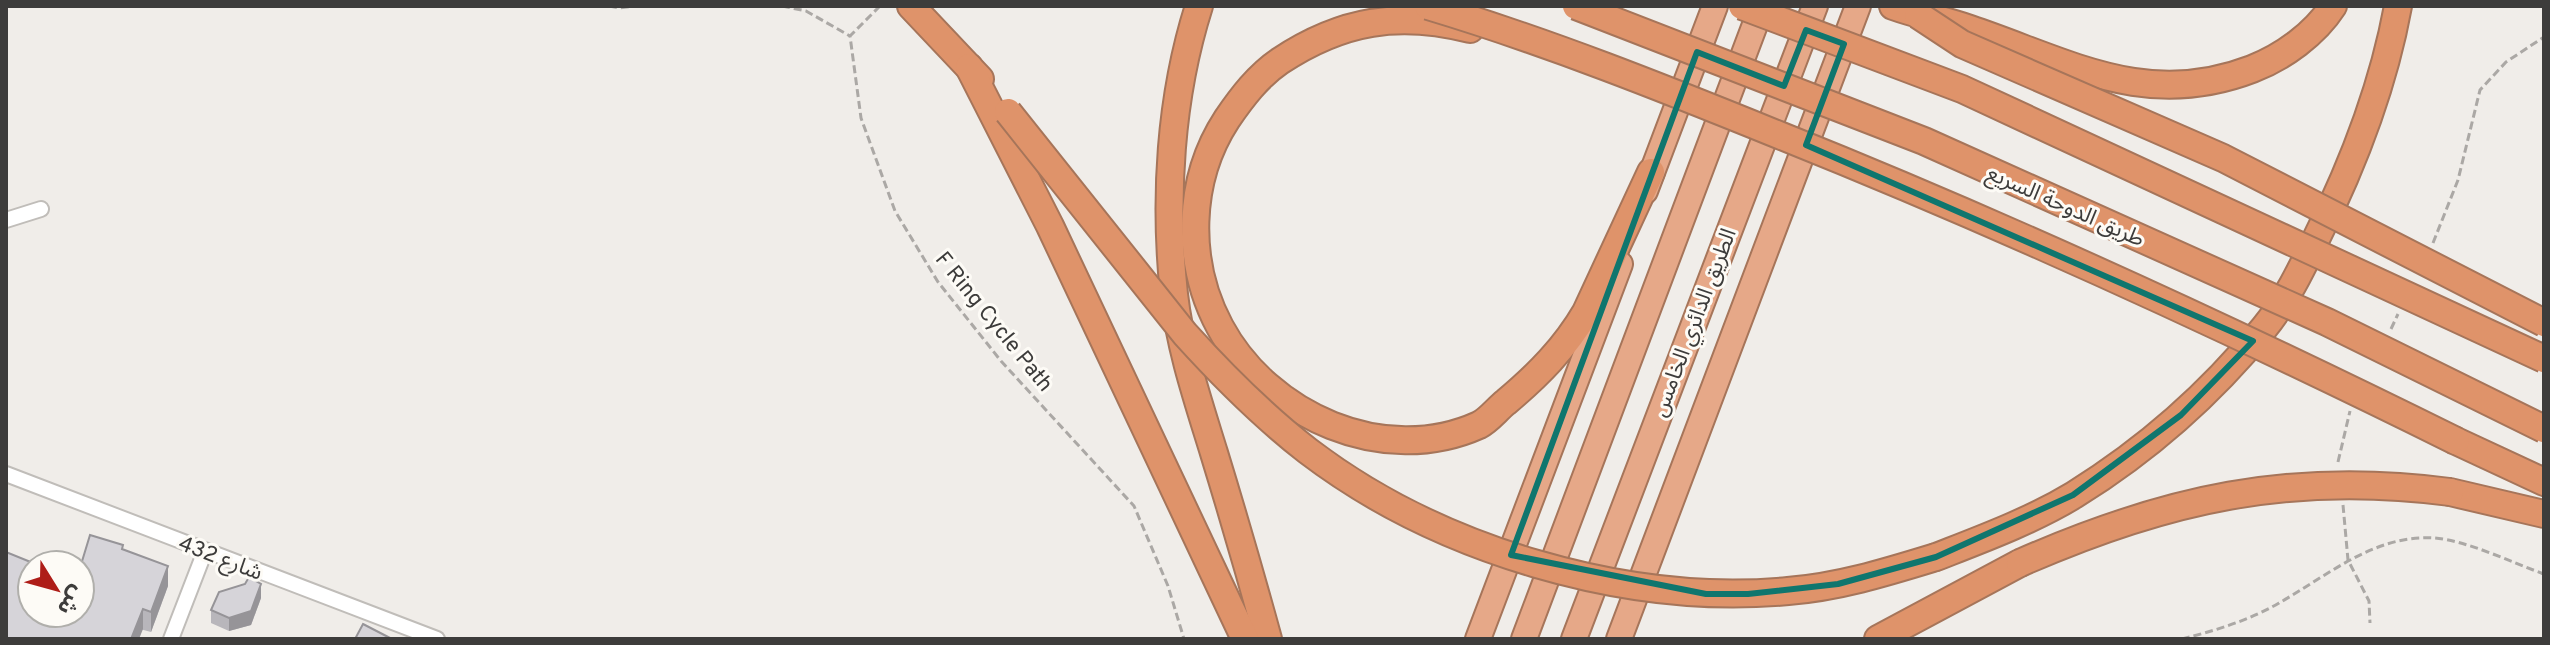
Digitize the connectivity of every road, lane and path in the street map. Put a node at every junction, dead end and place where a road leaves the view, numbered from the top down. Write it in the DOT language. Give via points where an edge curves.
graph roads {
  1 [pos="609,6"];
  2 [pos="634,6"];
  3 [pos="782,6"];
  4 [pos="880,6"];
  5 [pos="911,6"];
  6 [pos="1199,6"];
  7 [pos="1428,6"];
  8 [pos="1576,6"];
  9 [pos="1715,6"];
  10 [pos="1742,6"];
  11 [pos="1762,6"];
  12 [pos="1815,6"];
  13 [pos="1858,6"];
  14 [pos="2333,6"];
  15 [pos="2398,6"];
  16 [pos="1906,10"];
  17 [pos="850,36"];
  18 [pos="1600,63"];
  19 [pos="969,67"];
  20 [pos="1651,172"];
  21 [pos="41,209"];
  22 [pos="6,220"];
  23 [pos="2544,323"];
  24 [pos="2544,359"];
  25 [pos="2544,429"];
  26 [pos="6,474"];
  27 [pos="2544,482"];
  28 [pos="2544,514"];
  29 [pos="205,551"];
  30 [pos="2348,560"];
  31 [pos="2544,574"];
  32 [pos="2370,623"];
  33 [pos="171,639"];
  34 [pos="437,639"];
  35 [pos="1184,639"];
  36 [pos="1245,639"];
  37 [pos="1268,639"];
  38 [pos="1478,639"];
  39 [pos="1524,639"];
  40 [pos="1574,639"];
  41 [pos="1619,639"];
  42 [pos="1878,639"];
  43 [pos="2182,639"];
  1 -- 2 [label="path"];
  3 -- 17 [label="path" via="806,11"];
  4 -- 17 [label="path"];
  5 -- 19 [label="highway"];
  6 -- 37 [label="highway" via="1174,112 1174,295 1194,389"];
  7 -- 18 [label="highway, bridge"];
  8 -- 25 [label="highway, طريق الدوحة السريع, bridge" via="1924,141 2327,322"];
  9 -- 20 [label="highway"];
  10 -- 24 [label="highway, bridge" via="1962,89"];
  11 -- 39 [label="highway, الطريق الدائري الخامس"];
  12 -- 40 [label="highway, الطريق الدائري الخامس"];
  13 -- 41 [label="highway"];
  14 -- 16 [label="highway" via="2302,40 2269,62 2212,81 2162,86 2092,73"];
  15 -- 19 [label="highway, bridge" via="2376,97 2337,198 2297,278 2266,326 2181,415 2073,495 1999,532 1936,557 1838,584 1790,591 1706,594 1621,583 1505,554 1399,509 1310,452 1213,365"];
  16 -- 23 [label="highway, bridge" via="1962,44 2223,158"];
  17 -- 35 [label="path, F Ring Cycle Path" via="861,118 895,211 938,282 983,338 1134,506"];
  18 -- 20 [label="highway, bridge" via="1424,20 1391,20 1339,29 1269,68 1216,135 1205,163 1195,242 1220,327 1246,363 1286,401 1333,427 1374,438 1420,441 1482,424 1527,385 1574,332"];
  18 -- 27 [label="highway, bridge" via="2098,269"];
  19 -- 36 [label="highway"];
  20 -- 38 [label="highway"];
  21 -- 22 [label="street"];
  26 -- 29 [label="street, شارع 432"];
  28 -- 42 [label="highway, bridge" via="2450,492 2360,484 2255,491 2130,519 2078,537"];
  29 -- 33 [label="street"];
  29 -- 34 [label="street, شارع 432"];
  30 -- 31 [label="path" via="2400,541 2435,538"];
  30 -- 32 [label="path" via="2369,601"];
  30 -- 43 [label="path" via="2277,605"];
}
